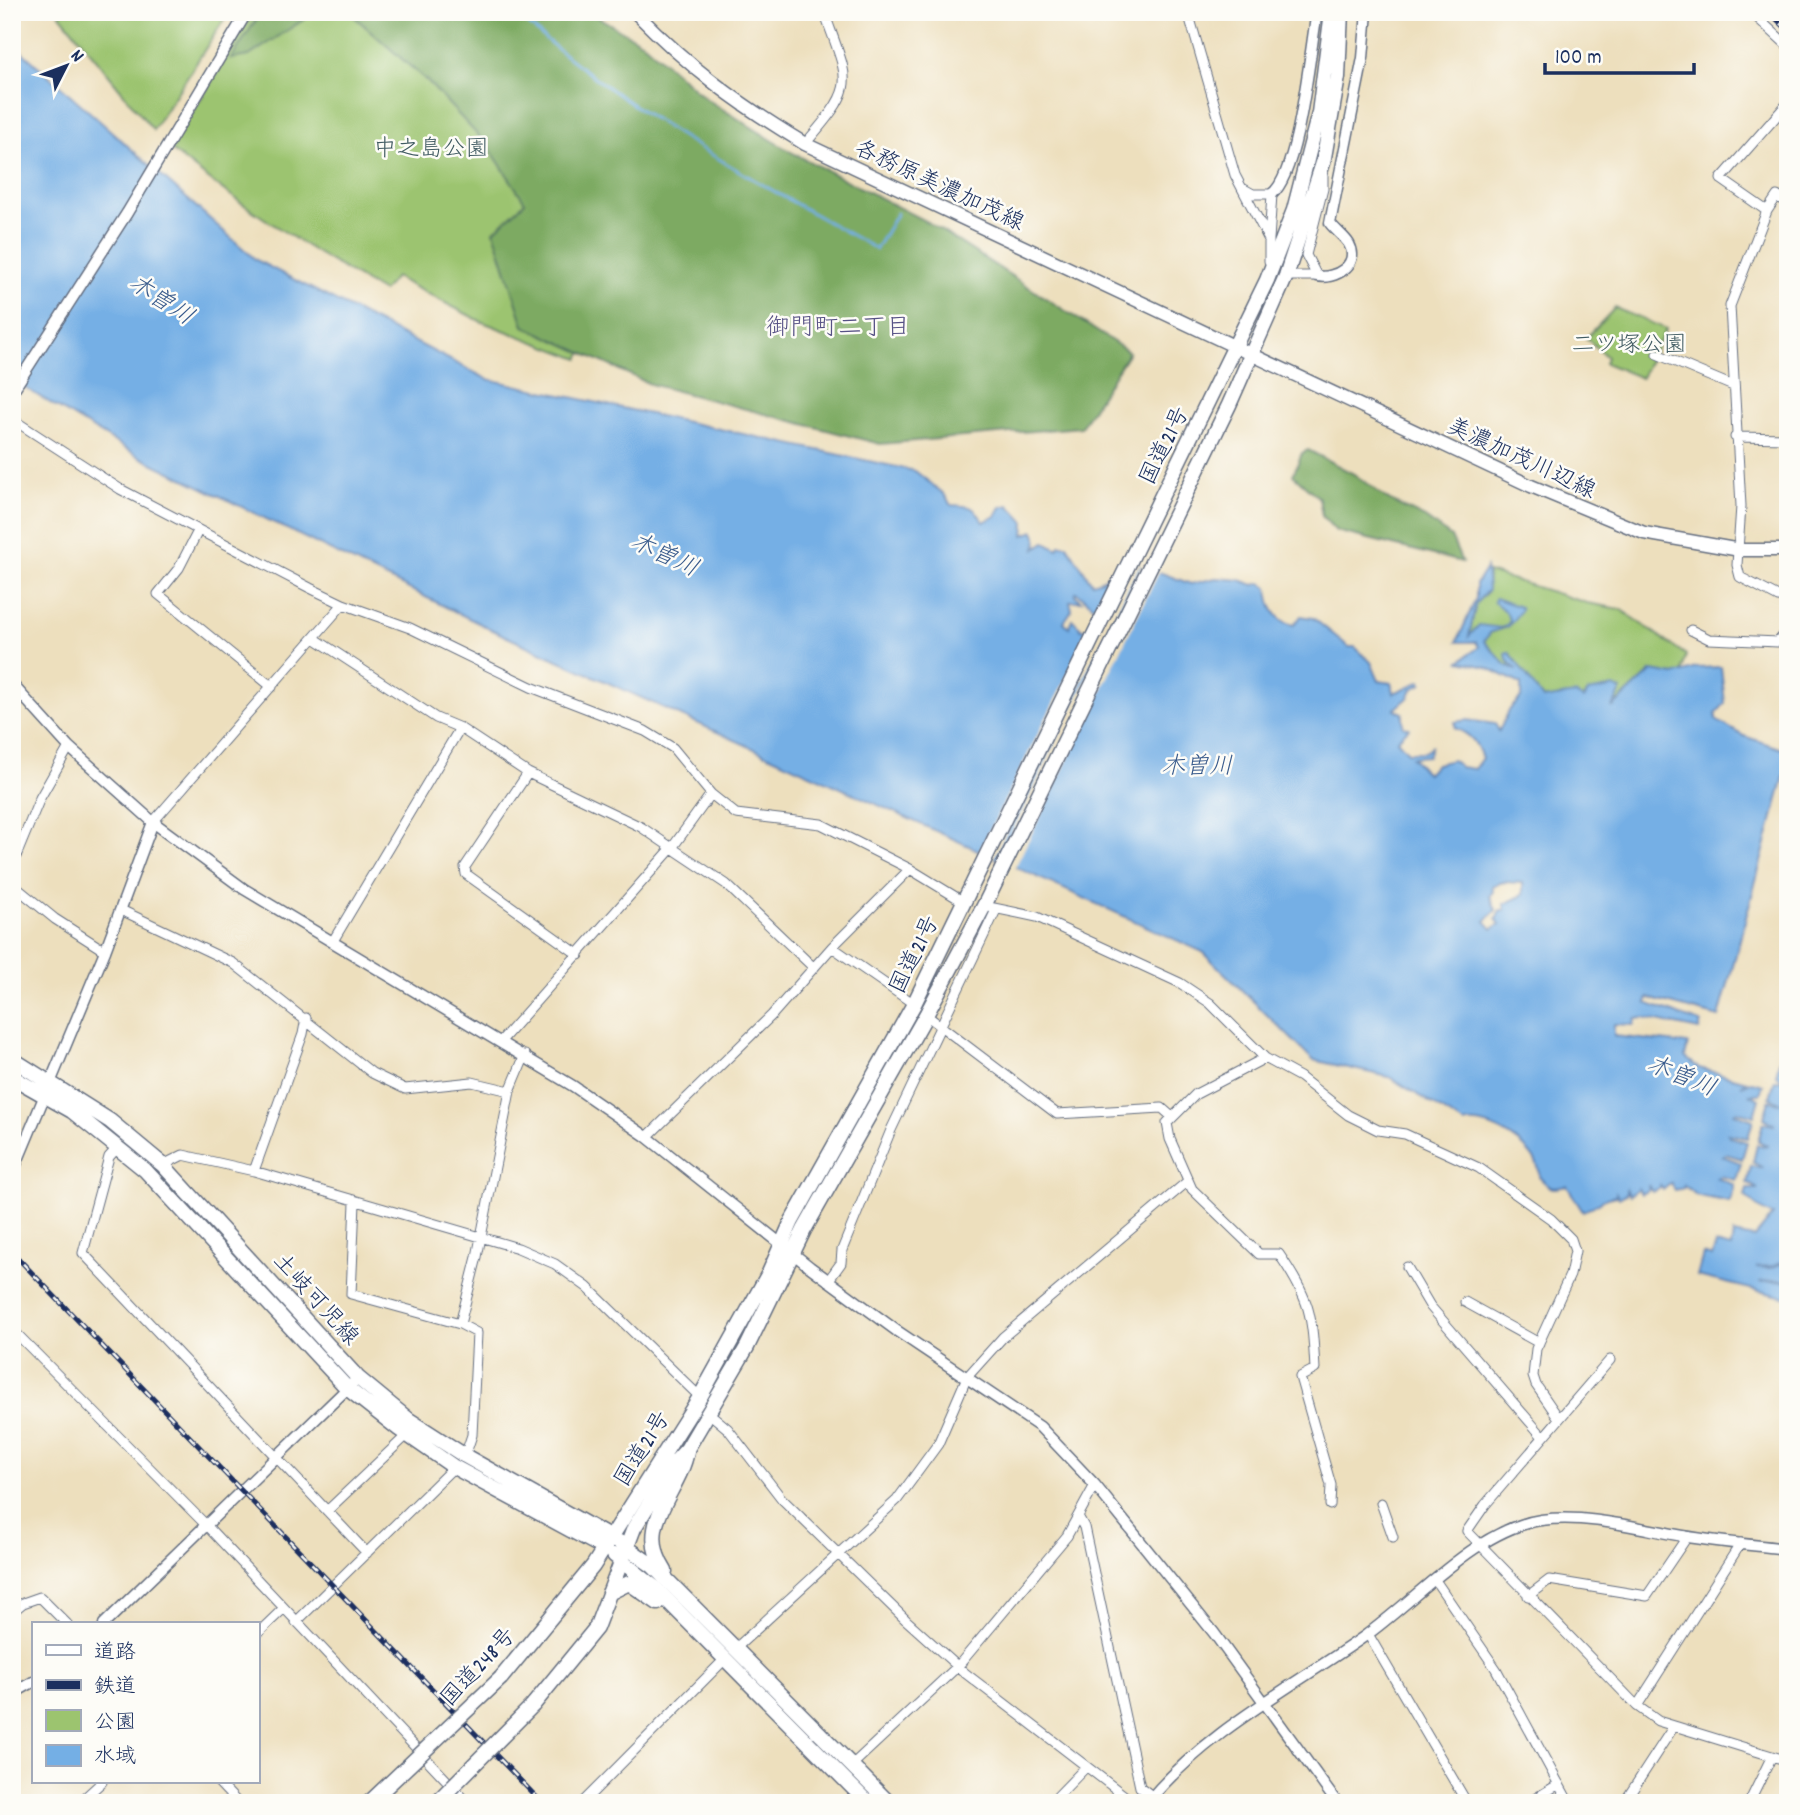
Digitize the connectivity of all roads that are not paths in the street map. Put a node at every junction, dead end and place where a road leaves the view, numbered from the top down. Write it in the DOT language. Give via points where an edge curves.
graph roads {
  1 [pos="247,12"];
  2 [pos="635,12"];
  3 [pos="824,12"];
  4 [pos="1188,12"];
  5 [pos="1317,12"];
  6 [pos="1332,12"];
  7 [pos="1341,12"];
  8 [pos="1367,12"];
  9 [pos="1751,12"];
  10 [pos="1788,47"];
  11 [pos="1788,103"];
  12 [pos="805,144"];
  13 [pos="1323,163"];
  14 [pos="1244,189"];
  15 [pos="1272,194"];
  16 [pos="1788,203"];
  17 [pos="1767,211"];
  18 [pos="1269,240"];
  19 [pos="1286,276"];
  20 [pos="1317,276"];
  21 [pos="1267,280"];
  22 [pos="1237,348"];
  23 [pos="1657,354"];
  24 [pos="1252,355"];
  25 [pos="1734,386"];
  26 [pos="12,392"];
  27 [pos="12,419"];
  28 [pos="1735,437"];
  29 [pos="1788,438"];
  30 [pos="198,531"];
  31 [pos="1740,550"];
  32 [pos="1788,550"];
  33 [pos="1788,598"];
  34 [pos="343,604"];
  35 [pos="1788,629"];
  36 [pos="1691,630"];
  37 [pos="314,638"];
  38 [pos="12,684"];
  39 [pos="272,687"];
  40 [pos="460,728"];
  41 [pos="69,747"];
  42 [pos="528,773"];
  43 [pos="711,794"];
  44 [pos="153,822"];
  45 [pos="672,848"];
  46 [pos="12,866"];
  47 [pos="910,869"];
  48 [pos="12,884"];
  49 [pos="964,902"];
  50 [pos="990,908"];
  51 [pos="121,910"];
  52 [pos="333,941"];
  53 [pos="832,947"];
  54 [pos="105,951"];
  55 [pos="579,955"];
  56 [pos="814,968"];
  57 [pos="914,1004"];
  58 [pos="926,1015"];
  59 [pos="306,1018"];
  60 [pos="941,1025"];
  61 [pos="501,1041"];
  62 [pos="525,1055"];
  63 [pos="1265,1058"];
  64 [pos="12,1059"];
  65 [pos="12,1077"];
  66 [pos="49,1089"];
  67 [pos="510,1091"];
  68 [pos="1171,1116"];
  69 [pos="647,1137"];
  70 [pos="118,1147"];
  71 [pos="163,1165"];
  72 [pos="254,1171"];
  73 [pos="12,1174"];
  74 [pos="1188,1181"];
  75 [pos="355,1203"];
  76 [pos="481,1238"];
  77 [pos="782,1243"];
  78 [pos="794,1253"];
  79 [pos="1407,1267"];
  80 [pos="828,1280"];
  81 [pos="1465,1302"];
  82 [pos="460,1324"];
  83 [pos="12,1329"];
  84 [pos="1539,1343"];
  85 [pos="1610,1360"];
  86 [pos="967,1377"];
  87 [pos="353,1383"];
  88 [pos="700,1397"];
  89 [pos="709,1413"];
  90 [pos="1558,1417"];
  91 [pos="407,1435"];
  92 [pos="1543,1437"];
  93 [pos="687,1449"];
  94 [pos="465,1456"];
  95 [pos="276,1457"];
  96 [pos="454,1467"];
  97 [pos="1095,1485"];
  98 [pos="1381,1503"];
  99 [pos="1330,1505"];
  100 [pos="327,1511"];
  101 [pos="1079,1518"];
  102 [pos="206,1525"];
  103 [pos="1393,1537"];
  104 [pos="1687,1537"];
  105 [pos="608,1543"];
  106 [pos="1741,1544"];
  107 [pos="1479,1546"];
  108 [pos="1788,1549"];
  109 [pos="623,1552"];
  110 [pos="367,1553"];
  111 [pos="838,1555"];
  112 [pos="1435,1580"];
  113 [pos="609,1593"];
  114 [pos="1528,1596"];
  115 [pos="284,1608"];
  116 [pos="12,1612"];
  117 [pos="706,1619"];
  118 [pos="65,1622"];
  119 [pos="106,1622"];
  120 [pos="296,1622"];
  121 [pos="259,1632"];
  122 [pos="1368,1634"];
  123 [pos="704,1637"];
  124 [pos="731,1653"];
  125 [pos="958,1666"];
  126 [pos="32,1683"];
  127 [pos="12,1695"];
  128 [pos="1266,1703"];
  129 [pos="1637,1706"];
  130 [pos="1674,1726"];
  131 [pos="1772,1756"];
  132 [pos="1788,1761"];
  133 [pos="852,1765"];
  134 [pos="1086,1768"];
  135 [pos="100,1784"];
  136 [pos="220,1784"];
  137 [pos="1559,1784"];
  138 [pos="12,1798"];
  139 [pos="1150,1800"];
  140 [pos="17,1803"];
  141 [pos="79,1803"];
  142 [pos="238,1803"];
  143 [pos="369,1803"];
  144 [pos="436,1803"];
  145 [pos="468,1803"];
  146 [pos="582,1803"];
  147 [pos="868,1803"];
  148 [pos="889,1803"];
  149 [pos="1051,1803"];
  150 [pos="1134,1803"];
  151 [pos="1336,1803"];
  152 [pos="1466,1803"];
  153 [pos="1528,1803"];
  154 [pos="1569,1803"];
  155 [pos="1624,1803"];
  156 [pos="1749,1803"];
  1 -- 26 [label="street"];
  2 -- 12 [label="main road, 各務原美濃加茂線" via="701,76"];
  3 -- 12 [label="street" via="847,77 838,105"];
  4 -- 14 [label="street" via="1235,175"];
  5 -- 15 [label="street" via="1295,143 1282,186"];
  6 -- 21 [label="main road, 国道21号" via="1319,113 1294,210"];
  7 -- 13 [label="main road, 国道21号" via="1338,77"];
  8 -- 20 [label="street" via="1363,58 1329,223 1350,246 1351,258 1342,273 1330,279"];
  9 -- 10 [label="street"];
  11 -- 17 [label="street" via="1721,178"];
  12 -- 22 [label="main road, 各務原美濃加茂線"];
  13 -- 19 [label="main road, 国道21号"];
  13 -- 20 [label="street" via="1323,189 1306,255"];
  14 -- 15 [label="street"];
  14 -- 18 [label="street"];
  15 -- 18 [label="street"];
  16 -- 17 [label="street" via="1777,196"];
  17 -- 25 [label="street" via="1730,306"];
  18 -- 21 [label="street"];
  19 -- 20 [label="street"];
  19 -- 24 [label="main road, 国道21号"];
  21 -- 22 [label="main road, 国道21号"];
  22 -- 24 [label="main road, 各務原美濃加茂線"];
  22 -- 49 [label="main road, 国道21号"];
  23 -- 25 [label="street"];
  24 -- 31 [label="main road, 美濃加茂川辺線" via="1598,515 1644,533"];
  24 -- 50 [label="main road, 国道21号" via="990,892"];
  25 -- 28 [label="street"];
  27 -- 30 [label="street" via="120,489"];
  28 -- 29 [label="street"];
  28 -- 31 [label="street"];
  30 -- 34 [label="street"];
  30 -- 39 [label="street" via="179,568 158,594"];
  31 -- 32 [label="main road, 美濃加茂川辺線"];
  31 -- 33 [label="street" via="1740,577"];
  34 -- 37 [label="street"];
  34 -- 43 [label="street" via="410,628 531,687 645,731 673,748"];
  35 -- 36 [label="street" via="1778,642 1709,639"];
  37 -- 39 [label="street"];
  37 -- 40 [label="street" via="436,718"];
  38 -- 41 [label="street"];
  39 -- 44 [label="street"];
  40 -- 42 [label="street"];
  40 -- 52 [label="street"];
  41 -- 44 [label="street"];
  41 -- 46 [label="street" via="40,798"];
  42 -- 45 [label="street" via="641,827"];
  42 -- 55 [label="street" via="466,867 466,874"];
  43 -- 45 [label="street"];
  43 -- 47 [label="street" via="736,814 821,824"];
  44 -- 51 [label="street"];
  44 -- 52 [label="street" via="244,889"];
  45 -- 55 [label="street"];
  45 -- 56 [label="street" via="726,884"];
  47 -- 49 [label="street"];
  47 -- 53 [label="street"];
  48 -- 54 [label="street"];
  49 -- 57 [label="main road, 国道21号"];
  50 -- 58 [label="main road, 国道21号"];
  50 -- 60 [label="street"];
  50 -- 63 [label="street" via="1037,917 1180,983 1210,1003"];
  51 -- 54 [label="street"];
  51 -- 59 [label="street" via="233,963"];
  52 -- 61 [label="street"];
  53 -- 56 [label="street"];
  53 -- 57 [label="street"];
  54 -- 66 [label="street"];
  55 -- 61 [label="street"];
  56 -- 69 [label="street" via="772,1016"];
  57 -- 77 [label="main road, 国道21号"];
  58 -- 60 [label="street"];
  58 -- 78 [label="main road, 国道21号"];
  59 -- 67 [label="street" via="372,1073 405,1090 472,1082"];
  59 -- 72 [label="street"];
  60 -- 68 [label="street" via="1057,1114 1162,1108"];
  60 -- 80 [label="street" via="891,1130 838,1268"];
  61 -- 62 [label="street"];
  62 -- 67 [label="street"];
  62 -- 69 [label="street"];
  63 -- 68 [label="street" via="1196,1094"];
  63 -- 84 [label="street" via="1300,1077 1348,1115 1378,1130 1405,1134 1479,1168 1551,1219 1575,1251 1570,1275"];
  64 -- 66 [label="main road, 土岐可児線"];
  65 -- 66 [label="main road, 土岐可児線"];
  66 -- 70 [label="main road, 土岐可児線"];
  66 -- 71 [label="main road, 土岐可児線" via="110,1121"];
  66 -- 73 [label="street"];
  67 -- 76 [label="street"];
  68 -- 74 [label="street" via="1167,1123 1170,1139"];
  69 -- 77 [label="street"];
  70 -- 87 [label="main road, 土岐可児線"];
  70 -- 95 [label="street" via="109,1157 83,1253"];
  71 -- 72 [label="street" via="183,1155"];
  71 -- 87 [label="main road, 土岐可児線"];
  72 -- 75 [label="street"];
  74 -- 86 [label="street" via="1003,1337"];
  74 -- 99 [label="street" via="1259,1254 1279,1254 1298,1281 1312,1314 1315,1369 1300,1377 1326,1460"];
  75 -- 76 [label="street"];
  75 -- 82 [label="street" via="351,1294"];
  76 -- 82 [label="street"];
  76 -- 88 [label="street" via="555,1264 587,1287"];
  77 -- 78 [label="street"];
  77 -- 88 [label="main road, 国道21号"];
  78 -- 80 [label="street"];
  78 -- 89 [label="main road, 国道21号"];
  79 -- 92 [label="street" via="1430,1306"];
  80 -- 86 [label="street"];
  81 -- 84 [label="street"];
  82 -- 94 [label="street" via="477,1333 472,1435"];
  83 -- 102 [label="street"];
  84 -- 90 [label="street" via="1533,1376"];
  85 -- 90 [label="street"];
  86 -- 97 [label="street" via="1040,1427"];
  86 -- 111 [label="street" via="938,1444 897,1500"];
  87 -- 91 [label="main road, 土岐可児線"];
  87 -- 94 [label="main road, 土岐可児線"];
  87 -- 95 [label="street"];
  88 -- 105 [label="main road, 国道21号"];
  89 -- 93 [label="main road, 国道21号"];
  89 -- 111 [label="street" via="728,1429 782,1499"];
  90 -- 92 [label="street"];
  91 -- 96 [label="main road, 土岐可児線"];
  91 -- 100 [label="street"];
  92 -- 107 [label="street" via="1468,1528"];
  93 -- 109 [label="main road, 国道21号"];
  93 -- 117 [label="main road" via="653,1540 664,1569"];
  94 -- 105 [label="main road, 土岐可児線"];
  95 -- 100 [label="street"];
  95 -- 102 [label="street"];
  96 -- 105 [label="main road, 土岐可児線"];
  96 -- 110 [label="street"];
  97 -- 101 [label="street"];
  97 -- 128 [label="street"];
  98 -- 103 [label="street"];
  100 -- 110 [label="street"];
  101 -- 125 [label="street"];
  101 -- 139 [label="street" via="1140,1787"];
  102 -- 115 [label="street"];
  102 -- 119 [label="street"];
  104 -- 106 [label="street"];
  104 -- 107 [label="street" via="1557,1519 1538,1521"];
  104 -- 114 [label="street" via="1647,1596 1549,1580"];
  105 -- 109 [label="main road"];
  105 -- 143 [label="main road, 国道248号, bridge" via="501,1678"];
  106 -- 108 [label="street"];
  106 -- 129 [label="street"];
  107 -- 112 [label="street"];
  107 -- 114 [label="street"];
  109 -- 113 [label="main road"];
  109 -- 117 [label="main road" via="653,1566"];
  109 -- 123 [label="main road"];
  110 -- 120 [label="street"];
  111 -- 124 [label="street"];
  111 -- 125 [label="street"];
  112 -- 122 [label="street"];
  112 -- 137 [label="street" via="1496,1669"];
  113 -- 123 [label="main road" via="629,1583 681,1626"];
  113 -- 144 [label="main road, bridge" via="596,1628 533,1705"];
  114 -- 129 [label="street"];
  115 -- 120 [label="street"];
  115 -- 121 [label="street"];
  116 -- 118 [label="street" via="40,1597"];
  117 -- 124 [label="main road"];
  120 -- 145 [label="street"];
  122 -- 128 [label="street"];
  122 -- 152 [label="street"];
  123 -- 124 [label="main road"];
  124 -- 133 [label="main road"];
  124 -- 146 [label="street"];
  124 -- 147 [label="main road"];
  125 -- 133 [label="street"];
  125 -- 134 [label="street"];
  126 -- 127 [label="street"];
  128 -- 139 [label="street" via="1187,1760"];
  128 -- 151 [label="street"];
  129 -- 130 [label="street"];
  130 -- 131 [label="street"];
  130 -- 155 [label="street"];
  131 -- 132 [label="street"];
  131 -- 156 [label="street"];
  133 -- 148 [label="main road"];
  134 -- 149 [label="street"];
  134 -- 150 [label="street"];
  135 -- 141 [label="street"];
  136 -- 142 [label="street"];
  137 -- 153 [label="street"];
  137 -- 154 [label="street"];
  138 -- 140 [label="street"];
}
